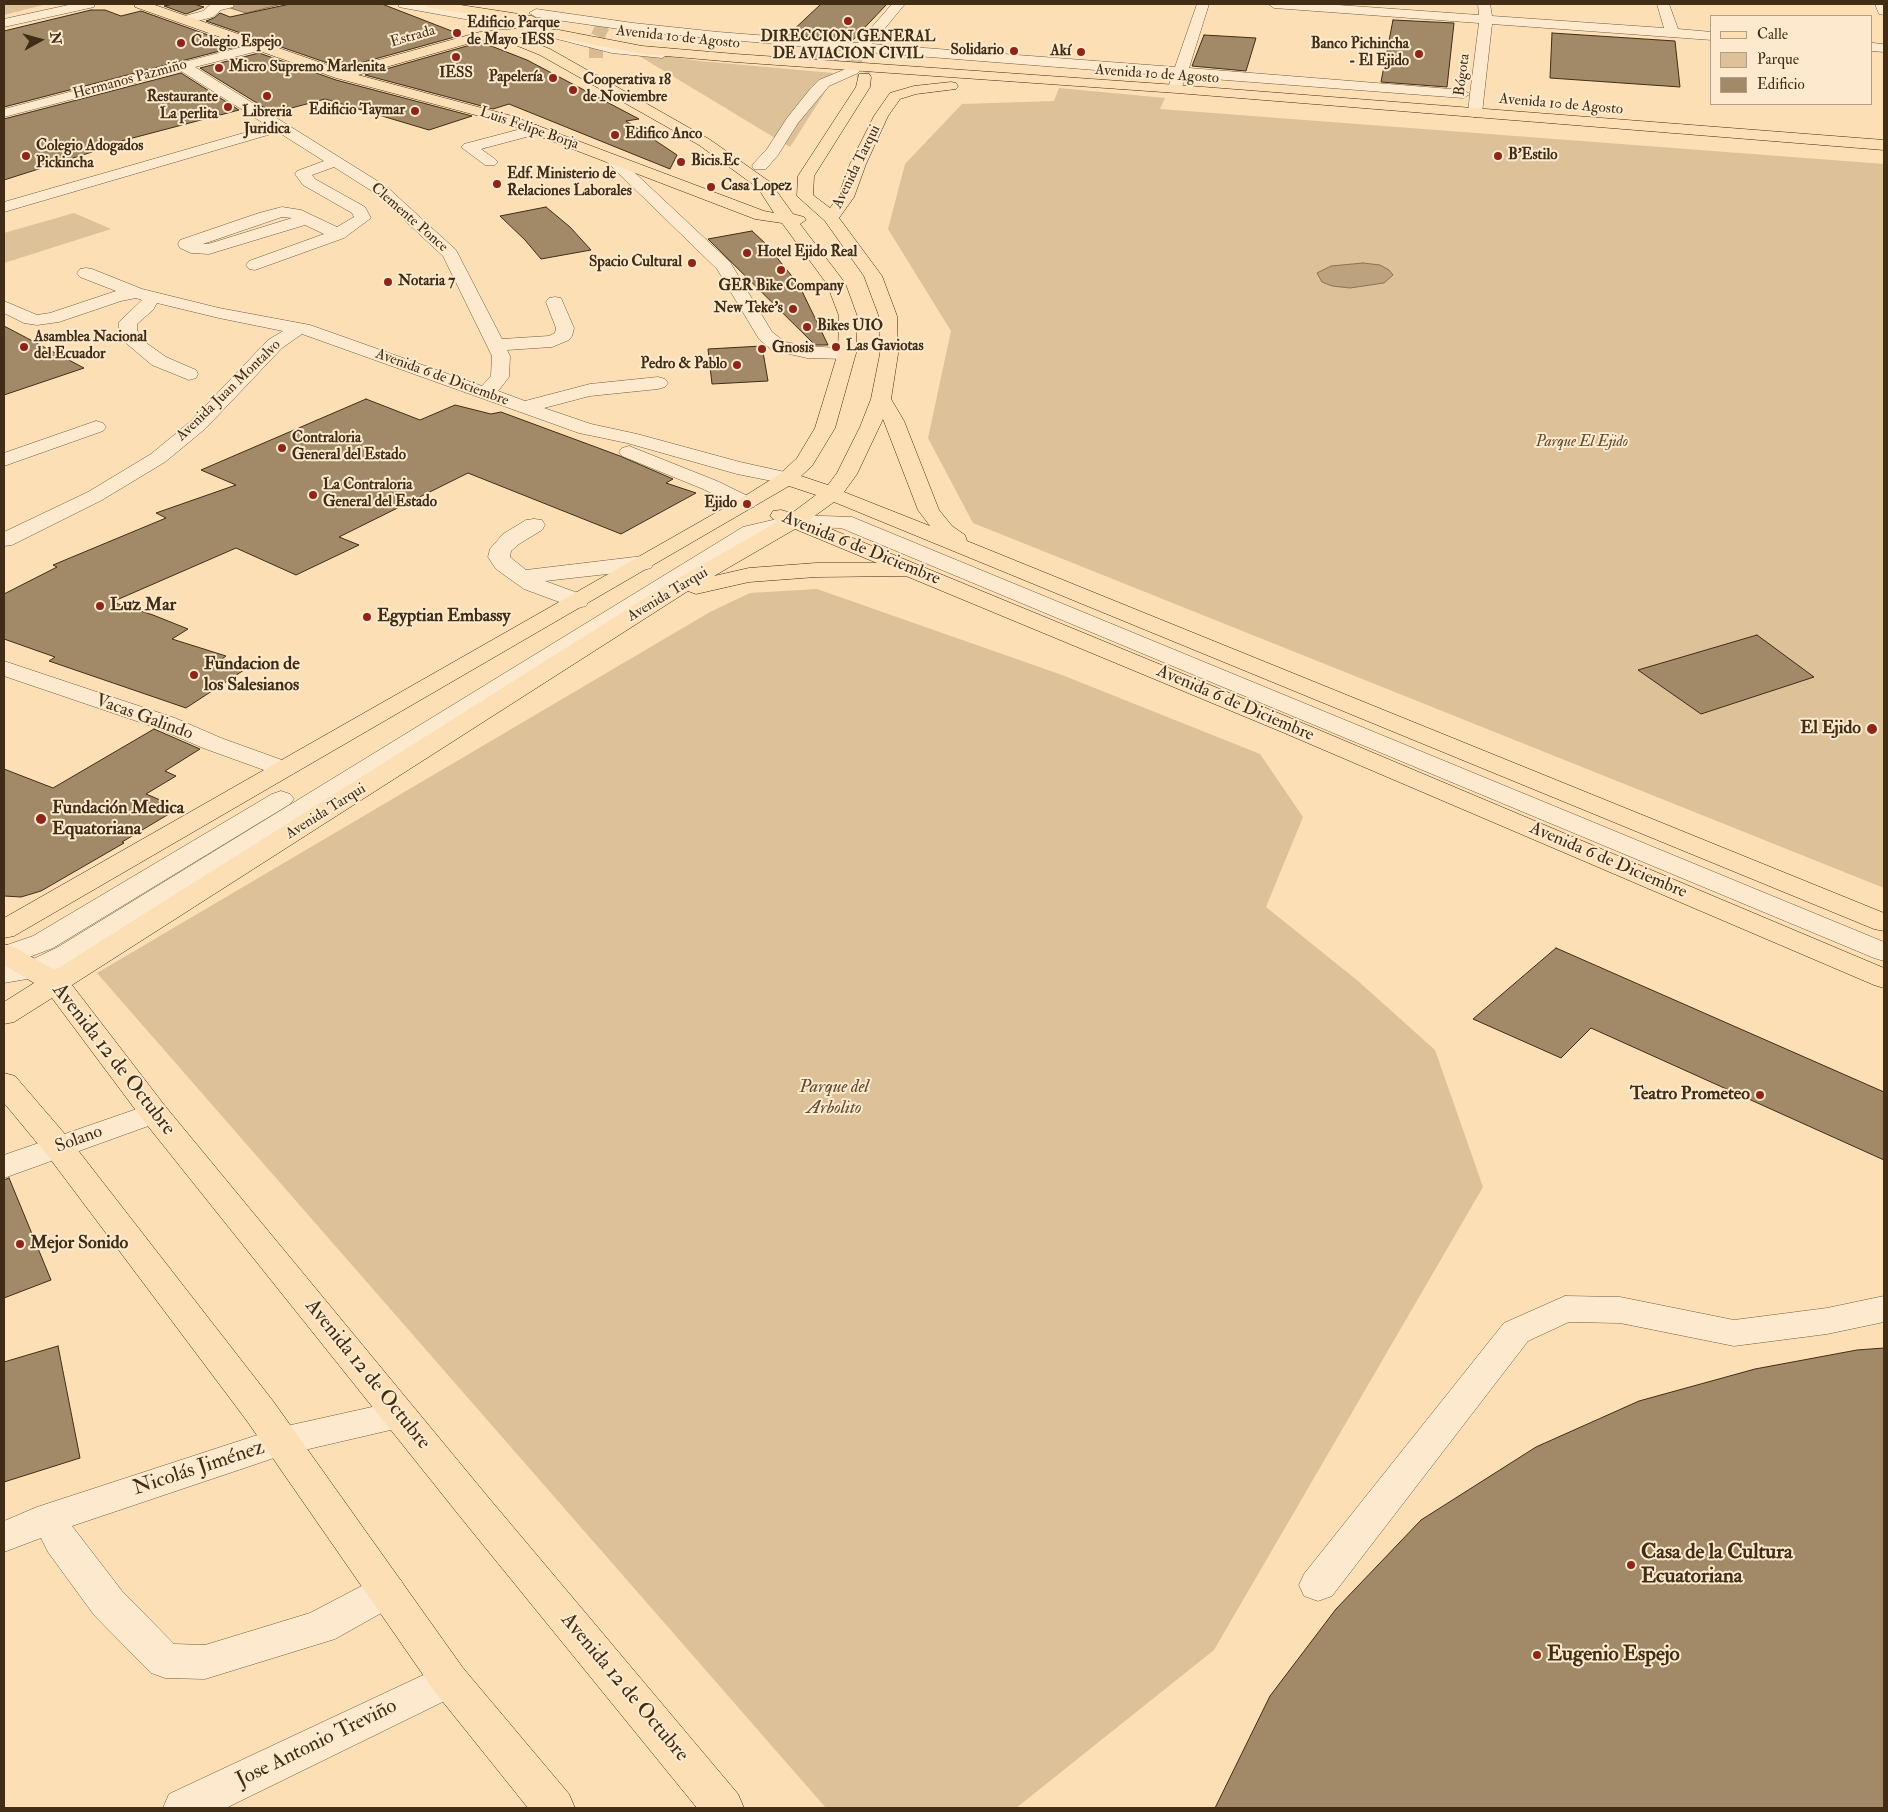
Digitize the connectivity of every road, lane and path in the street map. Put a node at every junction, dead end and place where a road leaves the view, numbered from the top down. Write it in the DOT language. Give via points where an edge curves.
graph roads {
  1 [pos="89,4"];
  2 [pos="140,4"];
  3 [pos="228,4"];
  4 [pos="404,4"];
  5 [pos="431,4"];
  6 [pos="480,4"];
  7 [pos="899,4"];
  8 [pos="1203,4"];
  9 [pos="1274,4"];
  10 [pos="1484,4"];
  11 [pos="1664,4"];
  12 [pos="1881,4"];
  13 [pos="623,10"];
  14 [pos="1884,10"];
  15 [pos="521,18"];
  16 [pos="1479,19"];
  17 [pos="186,20"];
  18 [pos="609,21"];
  19 [pos="4,23"];
  20 [pos="1672,33"];
  21 [pos="494,34"];
  22 [pos="559,34"];
  23 [pos="1710,36"];
  24 [pos="257,47"];
  25 [pos="860,50"];
  26 [pos="803,57"];
  27 [pos="183,66"];
  28 [pos="858,74"];
  29 [pos="341,75"];
  30 [pos="1044,79"];
  31 [pos="1178,79"];
  32 [pos="1020,81"];
  33 [pos="660,100"];
  34 [pos="1469,101"];
  35 [pos="4,114"];
  36 [pos="1706,116"];
  37 [pos="280,127"];
  38 [pos="536,130"];
  39 [pos="718,134"];
  40 [pos="1884,146"];
  41 [pos="749,155"];
  42 [pos="614,161"];
  43 [pos="336,162"];
  44 [pos="490,162"];
  45 [pos="760,166"];
  46 [pos="764,185"];
  47 [pos="4,207"];
  48 [pos="832,218"];
  49 [pos="306,219"];
  50 [pos="790,221"];
  51 [pos="338,234"];
  52 [pos="255,265"];
  53 [pos="86,273"];
  54 [pos="144,295"];
  55 [pos="555,302"];
  56 [pos="4,306"];
  57 [pos="298,329"];
  58 [pos="495,345"];
  59 [pos="847,352"];
  60 [pos="190,374"];
  61 [pos="658,383"];
  62 [pos="485,394"];
  63 [pos="880,399"];
  64 [pos="523,407"];
  65 [pos="96,427"];
  66 [pos="586,429"];
  67 [pos="4,460"];
  68 [pos="787,478"];
  69 [pos="832,494"];
  70 [pos="747,504"];
  71 [pos="815,506"];
  72 [pos="772,513"];
  73 [pos="794,521"];
  74 [pos="534,525"];
  75 [pos="4,540"];
  76 [pos="977,553"];
  77 [pos="643,563"];
  78 [pos="916,570"];
  79 [pos="522,577"];
  80 [pos="669,593"];
  81 [pos="578,601"];
  82 [pos="4,668"];
  83 [pos="284,769"];
  84 [pos="1884,923"];
  85 [pos="1884,938"];
  86 [pos="1884,952"];
  87 [pos="5,953"];
  88 [pos="45,977"];
  89 [pos="1884,979"];
  90 [pos="4,1015"];
  91 [pos="4,1083"];
  92 [pos="154,1113"];
  93 [pos="59,1148"];
  94 [pos="4,1167"];
  95 [pos="1884,1309"];
  96 [pos="399,1415"];
  97 [pos="282,1442"];
  98 [pos="50,1518"];
  99 [pos="4,1537"];
  100 [pos="1318,1585"];
  101 [pos="387,1590"];
  102 [pos="449,1680"];
  103 [pos="184,1808"];
  104 [pos="554,1808"];
  105 [pos="722,1808"];
  1 -- 19 [label="street"];
  2 -- 17 [label="main road, Luis Felipe Borja"];
  3 -- 17 [label="street"];
  4 -- 22 [label="street"];
  5 -- 15 [label="main road, Avenida 10 de Agosto"];
  6 -- 25 [label="street" via="642,28"];
  7 -- 25 [label="street"];
  8 -- 31 [label="street"];
  9 -- 16 [label="street"];
  10 -- 16 [label="street, Bógota"];
  11 -- 20 [label="street"];
  12 -- 14 [label="street"];
  13 -- 18 [label="street"];
  15 -- 25 [label="main road, Avenida 10 de Agosto" via="693,40"];
  15 -- 26 [label="main road" via="536,26 578,34 700,50"];
  16 -- 20 [label="street"];
  16 -- 34 [label="street, Bógota"];
  17 -- 24 [label="main road, Luis Felipe Borja"];
  20 -- 23 [label="street"];
  21 -- 22 [label="main road, Avenida 10 de Agosto"];
  21 -- 29 [label="main road, Estrada"];
  21 -- 46 [label="main road" via="545,52 704,142"];
  22 -- 28 [label="street" via="612,50"];
  22 -- 30 [label="main road, Avenida 10 de Agosto" via="642,50"];
  24 -- 27 [label="street, Hermanos Pazmiño"];
  24 -- 29 [label="main road, Luis Felipe Borja"];
  25 -- 31 [label="main road, Avenida 10 de Agosto"];
  27 -- 35 [label="street, Hermanos Pazmiño"];
  27 -- 37 [label="street, Clemente Ponce"];
  28 -- 32 [label="street"];
  28 -- 45 [label="street" via="824,83 816,90"];
  28 -- 48 [label="main road" via="863,88 806,176 805,196"];
  29 -- 38 [label="main road, Luis Felipe Borja" via="507,119"];
  30 -- 31 [label="main road, Avenida 10 de Agosto"];
  30 -- 32 [label="main road, Avenida Tarqui"];
  31 -- 34 [label="main road, Avenida 10 de Agosto"];
  31 -- 34 [label="street"];
  32 -- 40 [label="street"];
  32 -- 48 [label="main road, Avenida Tarqui" via="928,88 895,96 881,116 846,197"];
  33 -- 39 [label="main road"];
  34 -- 36 [label="main road, Avenida 10 de Agosto"];
  34 -- 40 [label="main road, Avenida 10 de Agosto"];
  37 -- 43 [label="street, Clemente Ponce"];
  37 -- 47 [label="street"];
  38 -- 42 [label="main road, Luis Felipe Borja"];
  38 -- 44 [label="street" via="469,147"];
  41 -- 45 [label="main road"];
  42 -- 50 [label="main road" via="761,216"];
  42 -- 59 [label="street, Luis Felipe Borja" via="724,266 765,335 778,346 807,352"];
  43 -- 51 [label="street" via="312,168 303,174 309,182 359,210 363,218"];
  43 -- 58 [label="street, Clemente Ponce" via="381,190 450,254"];
  45 -- 46 [label="main road"];
  46 -- 50 [label="main road"];
  48 -- 50 [label="main road"];
  48 -- 63 [label="main road, Avenida Tarqui" via="872,276 888,316 889,354"];
  49 -- 49 [label="street" via="282,212 186,244 191,248 210,250"];
  49 -- 51 [label="street"];
  50 -- 59 [label="main road" via="836,283 848,316"];
  51 -- 52 [label="street"];
  53 -- 54 [label="street"];
  54 -- 56 [label="street" via="118,296 37,320"];
  54 -- 57 [label="street, Avenida 6 de Diciembre"];
  54 -- 60 [label="street" via="148,306 128,322 128,330 135,343 159,361"];
  55 -- 58 [label="street" via="565,328 563,336 552,341"];
  57 -- 62 [label="street, Avenida 6 de Diciembre" via="352,345"];
  57 -- 75 [label="street, Avenida Juan Montalvo" via="274,344 198,425 158,458 95,496"];
  58 -- 62 [label="street, Clemente Ponce" via="500,356 500,377"];
  59 -- 68 [label="main road" via="825,428 805,462"];
  61 -- 64 [label="street" via="590,390"];
  62 -- 64 [label="street, Avenida 6 de Diciembre"];
  63 -- 69 [label="main road, Avenida Tarqui" via="847,474"];
  63 -- 76 [label="main road" via="894,421 928,510 944,531"];
  64 -- 66 [label="street, Avenida 6 de Diciembre"];
  65 -- 67 [label="street"];
  66 -- 68 [label="street, Avenida 6 de Diciembre"];
  66 -- 70 [label="street, Avenida 6 de Diciembre" via="614,446 710,485"];
  68 -- 69 [label="main road, Avenida 6 de Diciembre"];
  68 -- 70 [label="main road"];
  69 -- 71 [label="main road, Avenida Tarqui"];
  69 -- 76 [label="main road, Avenida 6 de Diciembre"];
  70 -- 72 [label="main road, Avenida 6 de Diciembre"];
  70 -- 77 [label="main road"];
  71 -- 72 [label="street"];
  71 -- 73 [label="main road, Avenida Tarqui"];
  71 -- 85 [label="street" via="853,514"];
  72 -- 73 [label="main road, Avenida 6 de Diciembre"];
  72 -- 87 [label="street" via="730,530 52,937"];
  73 -- 78 [label="main road, Avenida 6 de Diciembre"];
  73 -- 80 [label="main road, Avenida Tarqui"];
  73 -- 86 [label="street" via="844,522"];
  73 -- 88 [label="street" via="751,532 68,953"];
  74 -- 79 [label="street" via="511,538 500,549 499,557 504,564"];
  76 -- 84 [label="main road, Avenida 6 de Diciembre"];
  77 -- 79 [label="street"];
  77 -- 81 [label="main road"];
  78 -- 80 [label="main road" via="816,570 749,575"];
  78 -- 89 [label="main road, Avenida 6 de Diciembre"];
  79 -- 81 [label="street"];
  80 -- 88 [label="main road, Avenida Tarqui"];
  81 -- 83 [label="main road"];
  82 -- 83 [label="street, Vacas Galindo" via="166,723 212,744"];
  83 -- 87 [label="main road"];
  87 -- 88 [label="main road, Avenida 12 de Octubre"];
  88 -- 90 [label="main road, Avenida Tarqui"];
  88 -- 92 [label="main road, Avenida 12 de Octubre"];
  91 -- 93 [label="main road"];
  92 -- 93 [label="street, Solano"];
  92 -- 96 [label="main road, Avenida 12 de Octubre"];
  93 -- 94 [label="street, Solano"];
  93 -- 97 [label="main road"];
  95 -- 100 [label="street" via="1827,1321 1734,1333 1620,1310 1565,1309 1516,1332"];
  96 -- 97 [label="street, Nicolás Jiménez"];
  96 -- 105 [label="main road, Avenida 12 de Octubre"];
  97 -- 98 [label="street, Nicolás Jiménez"];
  97 -- 101 [label="main road"];
  98 -- 99 [label="street, Nicolás Jiménez"];
  98 -- 101 [label="street" via="61,1540 108,1603 165,1661 205,1662 321,1627"];
  101 -- 102 [label="main road"];
  102 -- 103 [label="street, Jose Antonio Treviño"];
  102 -- 104 [label="main road"];
}
